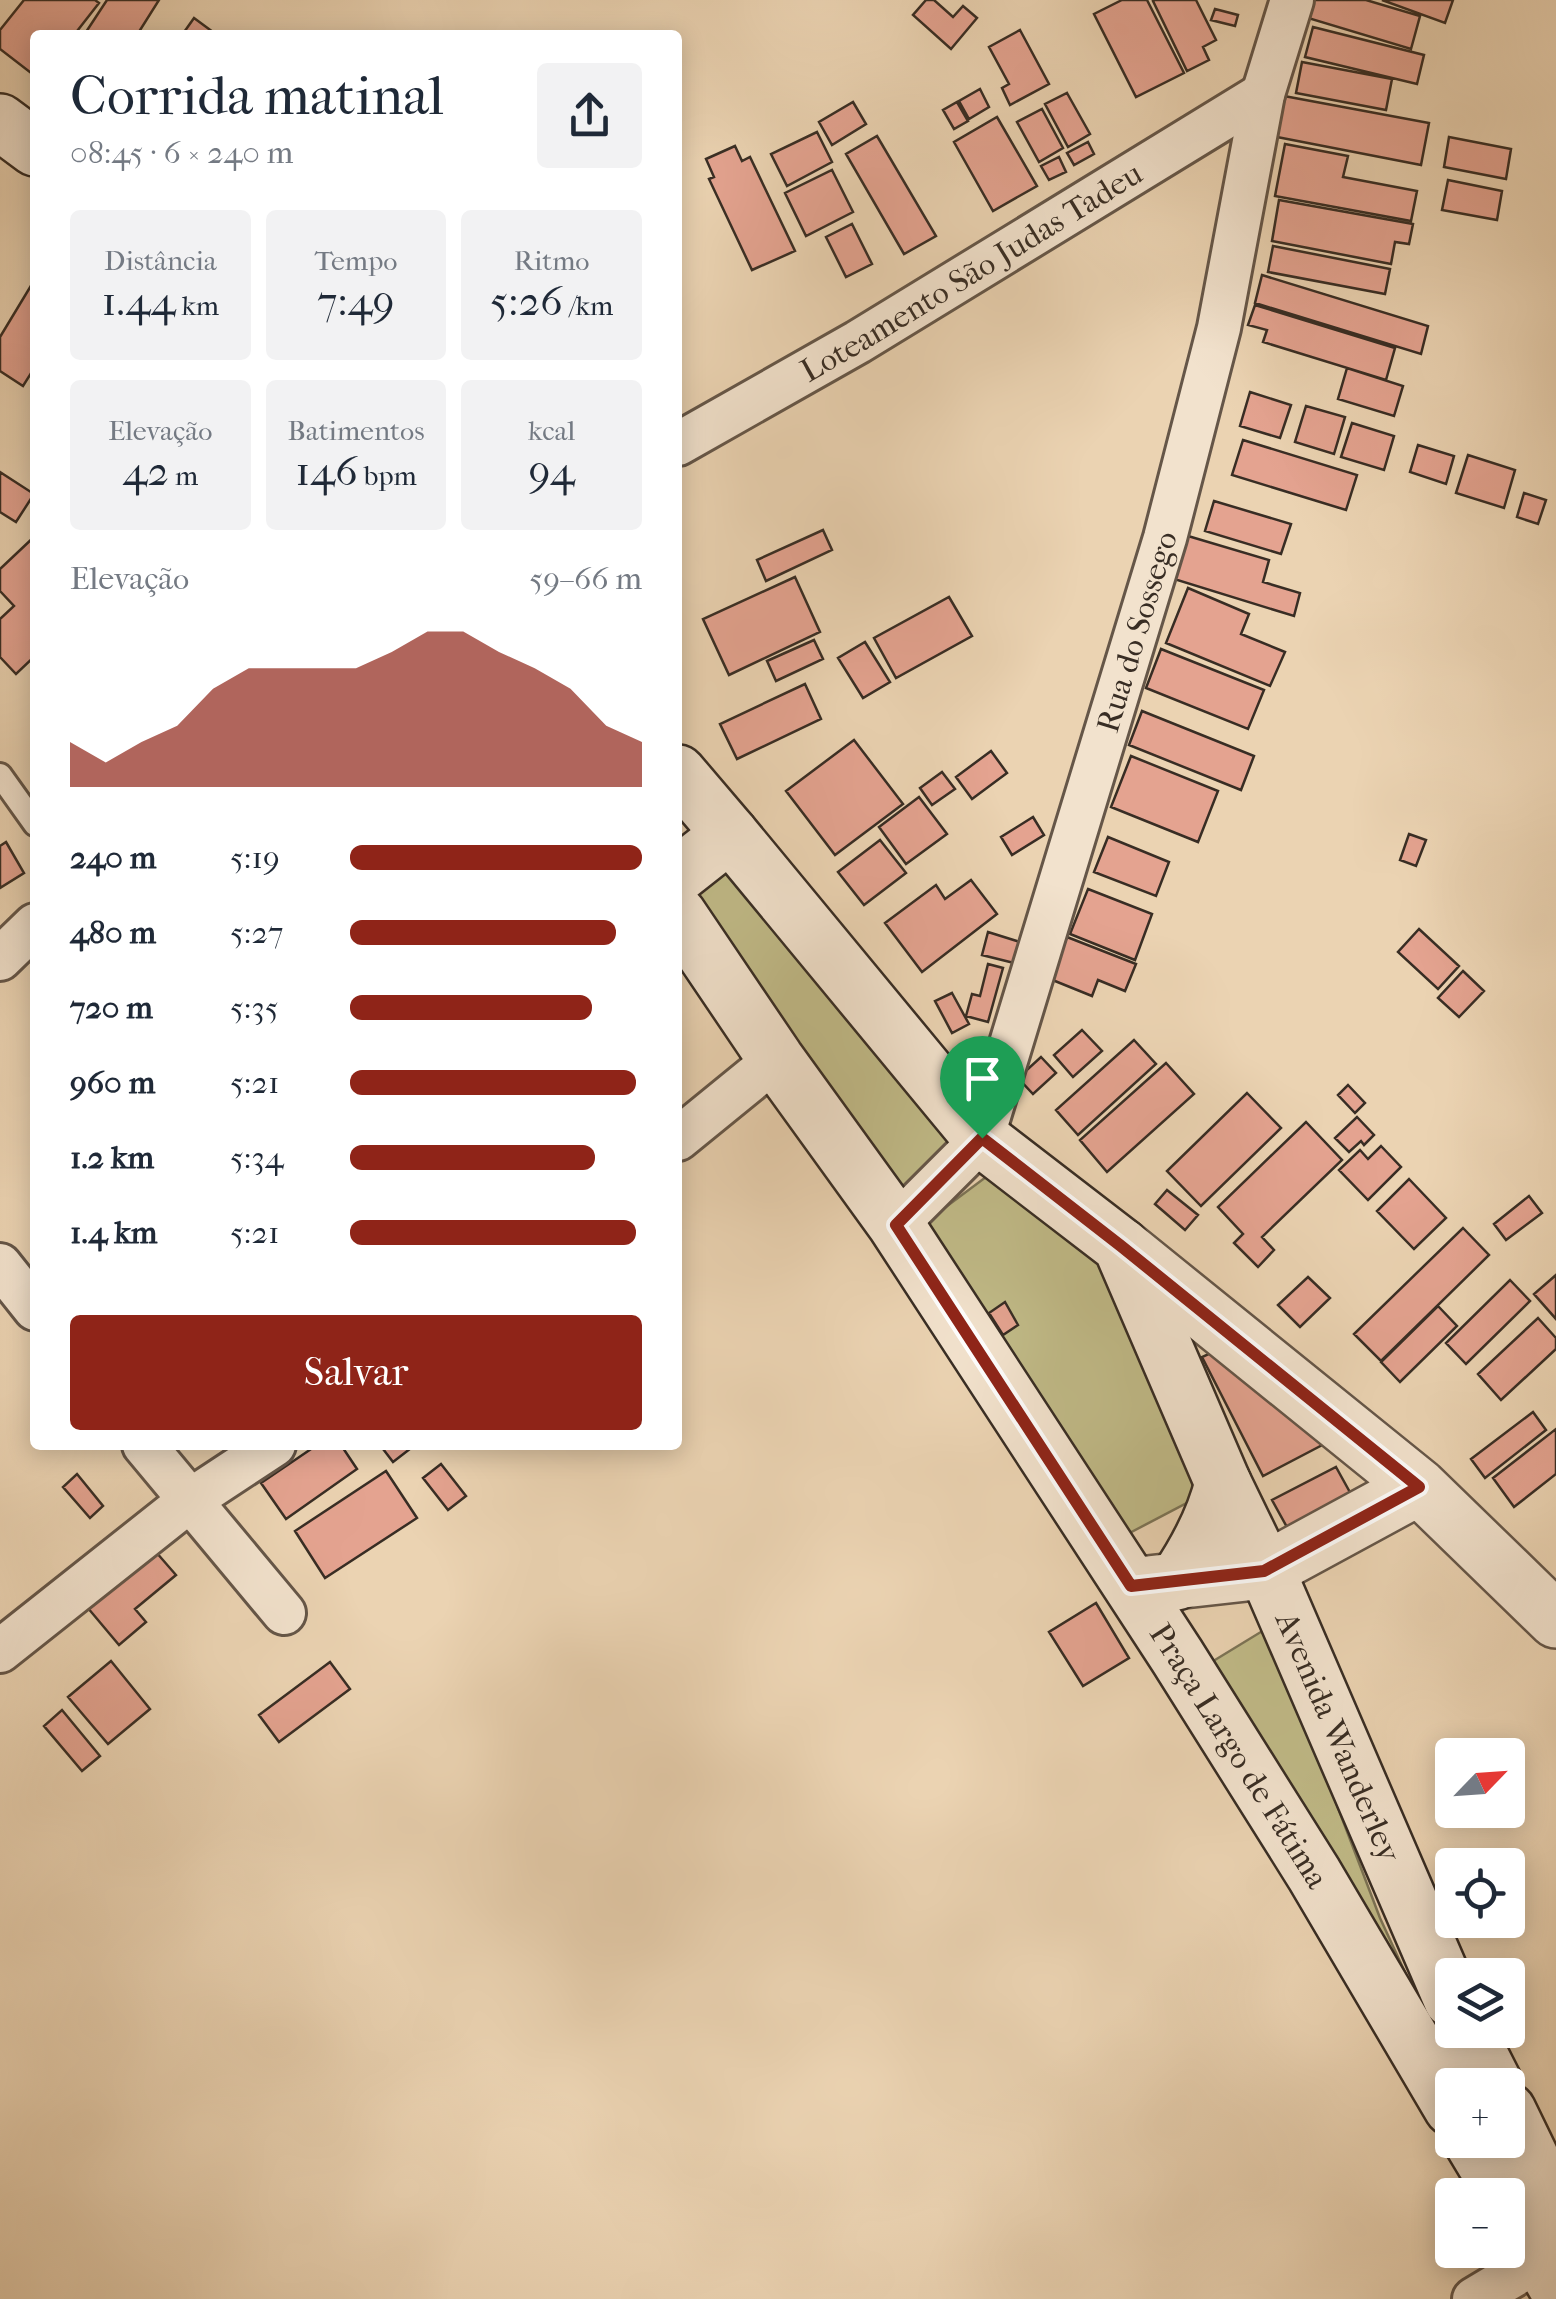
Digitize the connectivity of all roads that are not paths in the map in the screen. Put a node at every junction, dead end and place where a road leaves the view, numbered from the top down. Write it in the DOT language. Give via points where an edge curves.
graph roads {
  1 [pos="1292,0"];
  2 [pos="1263,94"];
  3 [pos="0,122"];
  4 [pos="30,144"];
  5 [pos="682,442"];
  6 [pos="0,775"];
  7 [pos="682,778"];
  8 [pos="30,817"];
  9 [pos="730,834"];
  10 [pos="682,872"];
  11 [pos="682,920"];
  12 [pos="30,930"];
  13 [pos="0,959"];
  14 [pos="776,1059"];
  15 [pos="682,1135"];
  16 [pos="982,1138"];
  17 [pos="896,1225"];
  18 [pos="1121,1246"];
  19 [pos="0,1265"];
  20 [pos="30,1303"];
  21 [pos="148,1450"];
  22 [pos="267,1450"];
  23 [pos="1223,1483"];
  24 [pos="1419,1487"];
  25 [pos="189,1502"];
  26 [pos="1264,1571"];
  27 [pos="1154,1584"];
  28 [pos="284,1614"];
  29 [pos="1556,1620"];
  30 [pos="0,1651"];
  31 [pos="1435,1961"];
  32 [pos="1435,2079"];
  33 [pos="1522,2158"];
  34 [pos="1525,2222"];
  35 [pos="1551,2252"];
  36 [pos="1474,2299"];
  1 -- 2 [label="street, Rua do Sossego"];
  2 -- 5 [label="street, Loteamento São Judas Tadeu"];
  2 -- 16 [label="street, Rua do Sossego" via="1220,328 1165,538"];
  3 -- 4 [label="main road"];
  6 -- 8 [label="lane"];
  7 -- 9 [label="main road, Avenida Wanderley"];
  9 -- 10 [label="main road"];
  9 -- 16 [label="main road, Avenida Wanderley"];
  11 -- 14 [label="main road, Praça Largo de Fátima"];
  12 -- 13 [label="street"];
  14 -- 15 [label="street"];
  14 -- 17 [label="main road, Praça Largo de Fátima"];
  16 -- 17 [label="street, Rua do Sossego"];
  16 -- 18 [label="main road, Avenida Wanderley"];
  17 -- 27 [label="main road, Praça Largo de Fátima"];
  18 -- 23 [label="main road, Avenida Wanderley"];
  18 -- 24 [label="main road"];
  19 -- 20 [label="street"];
  21 -- 25 [label="street"];
  22 -- 25 [label="street"];
  23 -- 26 [label="main road, Avenida Wanderley"];
  23 -- 27 [label="main road" via="1192,1558"];
  24 -- 26 [label="main road"];
  24 -- 29 [label="main road"];
  25 -- 28 [label="street"];
  25 -- 30 [label="street"];
  26 -- 27 [label="main road"];
  26 -- 31 [label="main road, Avenida Wanderley"];
  27 -- 32 [label="main road, Praça Largo de Fátima"];
  33 -- 35 [label="main road"];
  34 -- 35 [label="main road"];
  35 -- 36 [label="street"];
}
